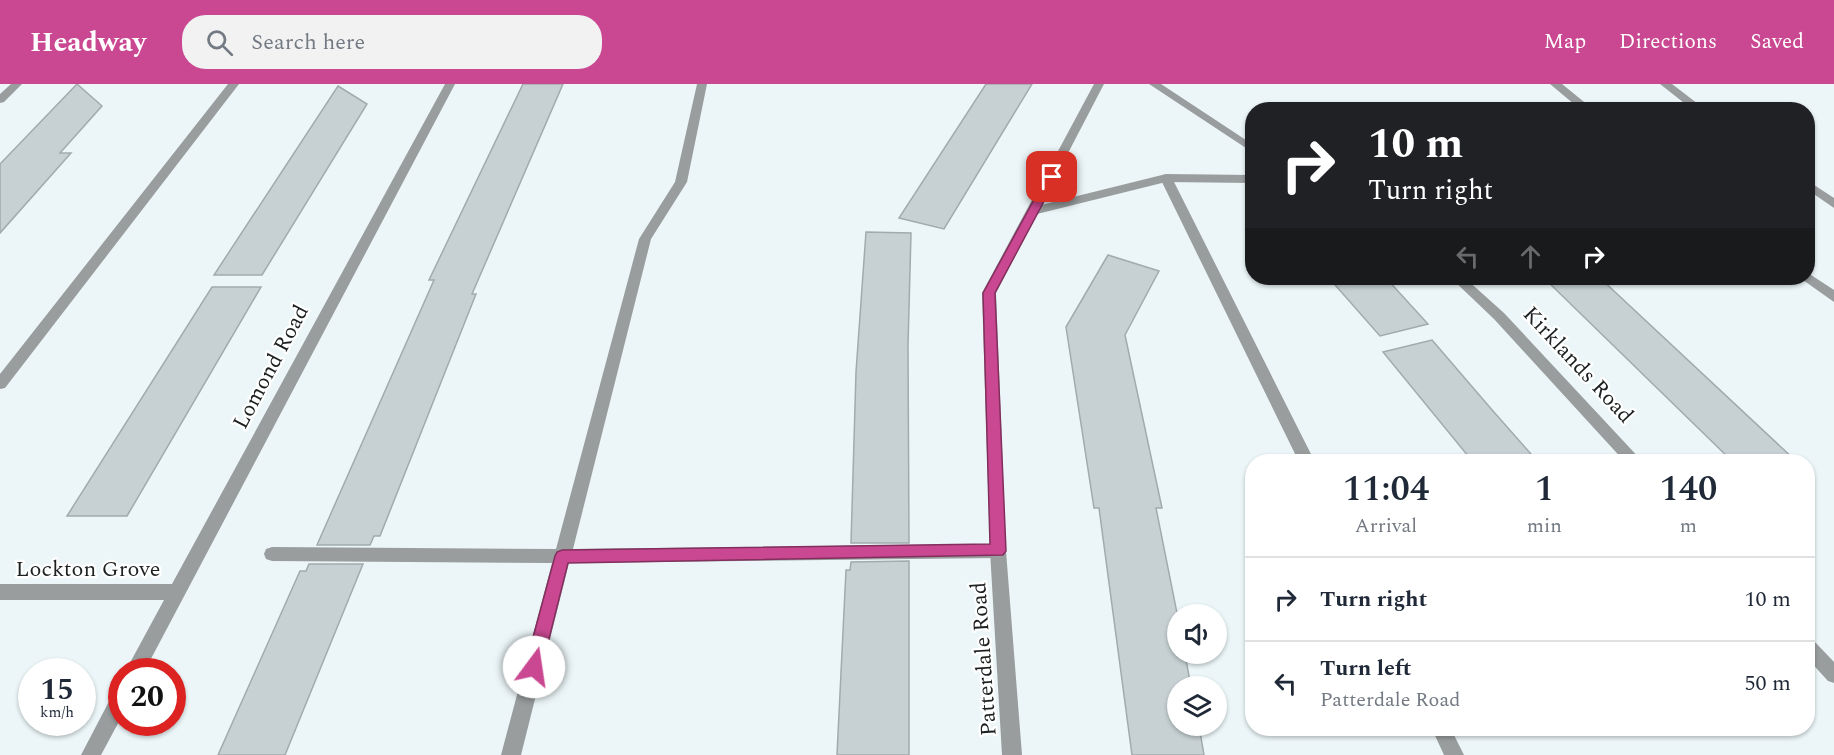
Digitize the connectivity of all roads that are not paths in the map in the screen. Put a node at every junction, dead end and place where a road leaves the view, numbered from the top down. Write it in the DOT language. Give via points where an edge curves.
graph roads {
  1 [pos="17,84"];
  2 [pos="234,84"];
  3 [pos="450,84"];
  4 [pos="702,84"];
  5 [pos="1099,84"];
  6 [pos="1154,84"];
  7 [pos="1555,84"];
  8 [pos="1665,84"];
  9 [pos="0,100"];
  10 [pos="1579,102"];
  11 [pos="1690,102"];
  12 [pos="1245,144"];
  13 [pos="1166,178"];
  14 [pos="1245,179"];
  15 [pos="1815,190"];
  16 [pos="1834,204"];
  17 [pos="1033,211"];
  18 [pos="1815,282"];
  19 [pos="1465,285"];
  20 [pos="1834,297"];
  21 [pos="0,384"];
  22 [pos="1303,454"];
  23 [pos="1628,454"];
  24 [pos="998,551"];
  25 [pos="272,554"];
  26 [pos="562,556"];
  27 [pos="0,592"];
  28 [pos="177,592"];
  29 [pos="1815,655"];
  30 [pos="142,658"];
  31 [pos="1834,675"];
  32 [pos="108,722"];
  33 [pos="1444,736"];
  34 [pos="90,755"];
  35 [pos="511,755"];
  36 [pos="1012,755"];
  37 [pos="1454,755"];
  1 -- 9 [label="street"];
  2 -- 21 [label="street"];
  3 -- 28 [label="street, Lomond Road"];
  4 -- 26 [label="street" via="681,182 645,239"];
  5 -- 17 [label="street, Patterdale Road"];
  6 -- 12 [label="street"];
  7 -- 10 [label="street"];
  8 -- 11 [label="street"];
  13 -- 14 [label="street"];
  13 -- 17 [label="street"];
  13 -- 22 [label="street"];
  15 -- 16 [label="street"];
  17 -- 24 [label="street, Patterdale Road" via="989,293"];
  18 -- 20 [label="street"];
  19 -- 23 [label="street, Kirklands Road" via="1499,316"];
  24 -- 26 [label="street"];
  24 -- 36 [label="street, Patterdale Road"];
  25 -- 26 [label="street"];
  26 -- 35 [label="street"];
  27 -- 28 [label="street, Lockton Grove"];
  28 -- 30 [label="street, Lomond Road"];
  29 -- 31 [label="street"];
  32 -- 34 [label="street"];
  33 -- 37 [label="street"];
}
